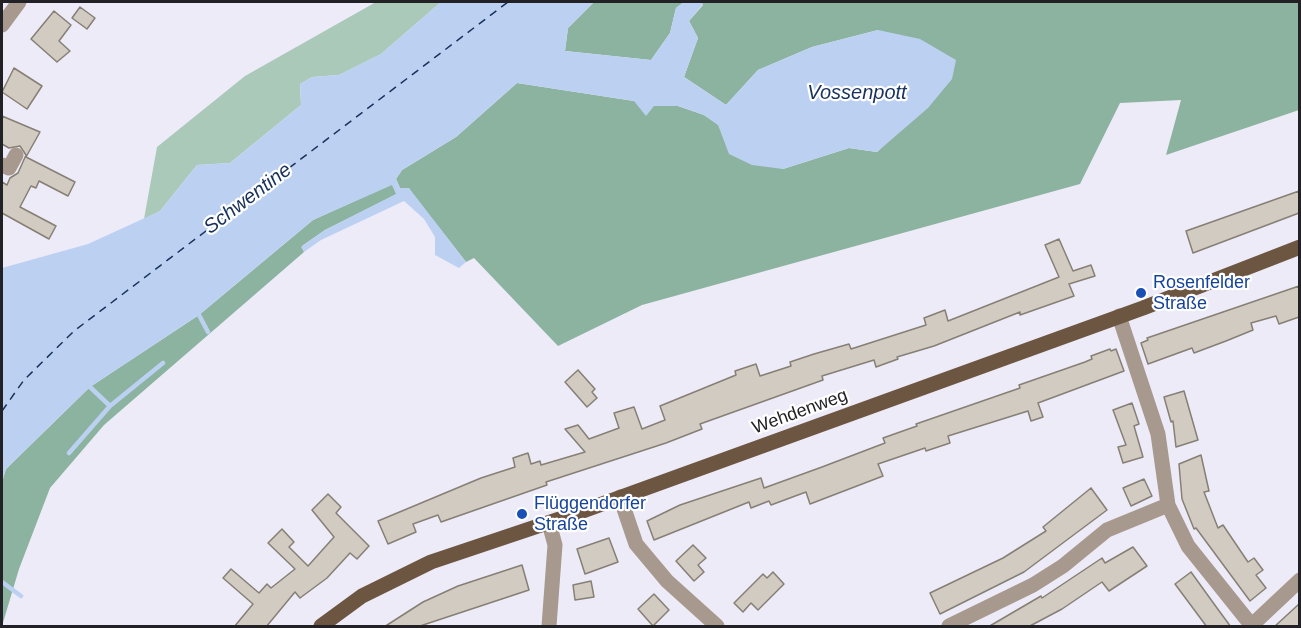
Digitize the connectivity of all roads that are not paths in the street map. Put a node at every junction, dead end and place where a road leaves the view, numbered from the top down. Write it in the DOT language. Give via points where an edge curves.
graph roads {
  1 [pos="19,2"];
  2 [pos="2,25"];
  3 [pos="16,155"];
  4 [pos="2,165"];
  5 [pos="1299,247"];
  6 [pos="1119,316"];
  7 [pos="620,498"];
  8 [pos="1168,505"];
  9 [pos="549,523"];
  10 [pos="1299,580"];
  11 [pos="1252,626"];
  12 [pos="321,627"];
  13 [pos="549,627"];
  14 [pos="717,627"];
  15 [pos="949,627"];
  1 -- 2 [label="street"];
  3 -- 4 [label="street" via="9,168"];
  5 -- 6 [label="main road, Wehdenweg"];
  6 -- 7 [label="main road, Wehdenweg"];
  6 -- 8 [label="street" via="1158,434"];
  7 -- 9 [label="main road, Wehdenweg"];
  7 -- 14 [label="street" via="636,544 667,581"];
  8 -- 11 [label="street" via="1188,546"];
  8 -- 15 [label="street" via="1107,530 1034,585"];
  9 -- 12 [label="main road, Wehdenweg" via="396,577 362,596"];
  9 -- 13 [label="street" via="555,545"];
  10 -- 11 [label="street"];
}
